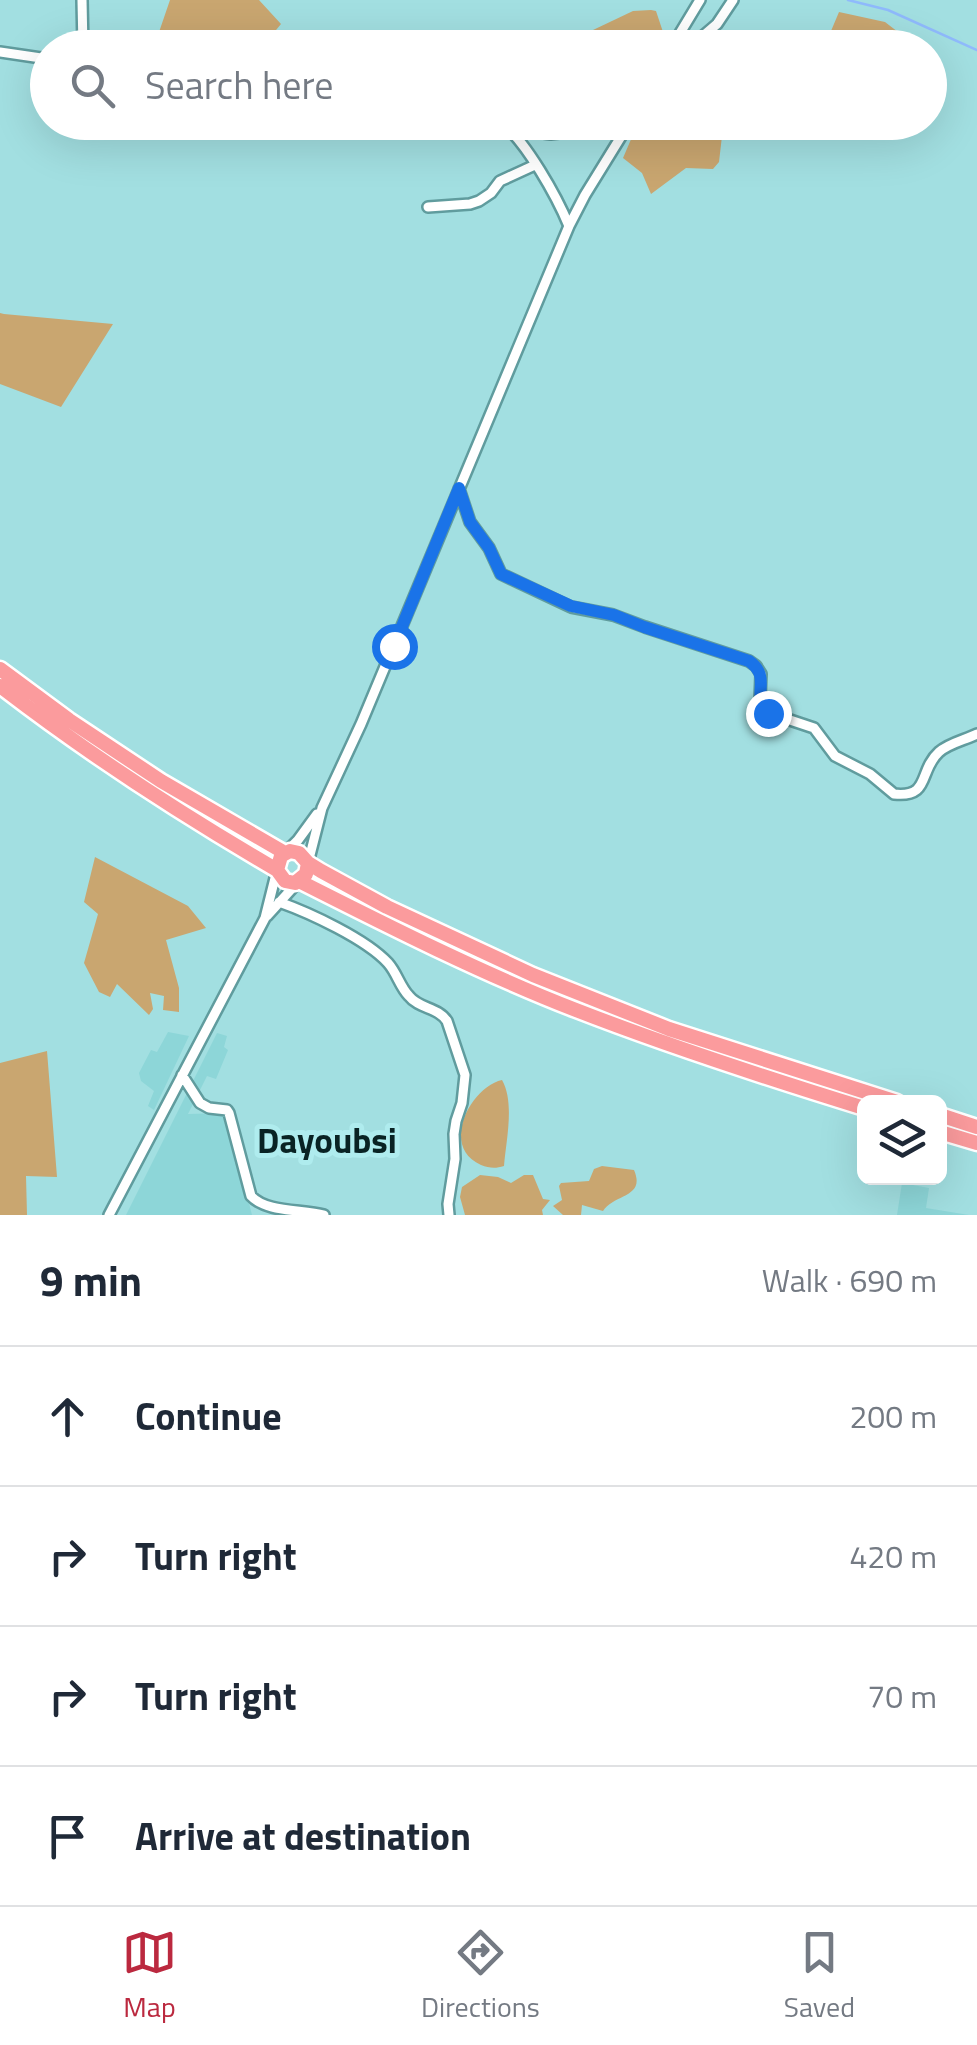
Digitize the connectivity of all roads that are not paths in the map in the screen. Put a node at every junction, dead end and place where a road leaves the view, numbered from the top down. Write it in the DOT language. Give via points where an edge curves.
graph roads {
  1 [pos="82,0"];
  2 [pos="700,0"];
  3 [pos="730,4"];
  4 [pos="83,30"];
  5 [pos="682,30"];
  6 [pos="710,30"];
  7 [pos="0,52"];
  8 [pos="30,56"];
  9 [pos="518,140"];
  10 [pos="619,140"];
  11 [pos="535,165"];
  12 [pos="428,207"];
  13 [pos="569,226"];
  14 [pos="459,488"];
  15 [pos="0,668"];
  16 [pos="0,686"];
  17 [pos="977,734"];
  18 [pos="322,808"];
  19 [pos="285,853"];
  20 [pos="308,863"];
  21 [pos="276,870"];
  22 [pos="299,881"];
  23 [pos="279,902"];
  24 [pos="265,918"];
  25 [pos="182,1074"];
  26 [pos="874,1095"];
  27 [pos="857,1106"];
  28 [pos="947,1117"];
  29 [pos="977,1126"];
  30 [pos="947,1134"];
  31 [pos="977,1143"];
  32 [pos="109,1215"];
  33 [pos="324,1215"];
  34 [pos="449,1215"];
  1 -- 4 [label="street"];
  2 -- 5 [label="street"];
  3 -- 6 [label="street"];
  7 -- 8 [label="street"];
  9 -- 11 [label="street"];
  10 -- 13 [label="street"];
  11 -- 12 [label="street" via="500,181 479,201"];
  11 -- 13 [label="street"];
  13 -- 14 [label="street"];
  14 -- 17 [label="street" via="470,522 501,574 571,606 749,661 761,674 762,708 814,728 836,756 894,794 916,792 942,749"];
  14 -- 18 [label="street"];
  15 -- 19 [label="highway" via="161,781"];
  16 -- 21 [label="highway"];
  18 -- 19 [label="street"];
  18 -- 20 [label="street"];
  19 -- 20 [label="highway" via="299,853"];
  19 -- 21 [label="highway"];
  20 -- 22 [label="highway"];
  20 -- 26 [label="highway" via="440,932 598,1002"];
  21 -- 22 [label="highway" via="285,881"];
  21 -- 24 [label="street"];
  22 -- 23 [label="street"];
  22 -- 27 [label="highway" via="573,1009"];
  23 -- 24 [label="street"];
  23 -- 34 [label="street" via="386,960 411,1000 447,1021 465,1075"];
  24 -- 25 [label="street"];
  25 -- 32 [label="street"];
  25 -- 33 [label="street" via="200,1102 230,1113 255,1201"];
  28 -- 29 [label="highway"];
  30 -- 31 [label="highway"];
}
